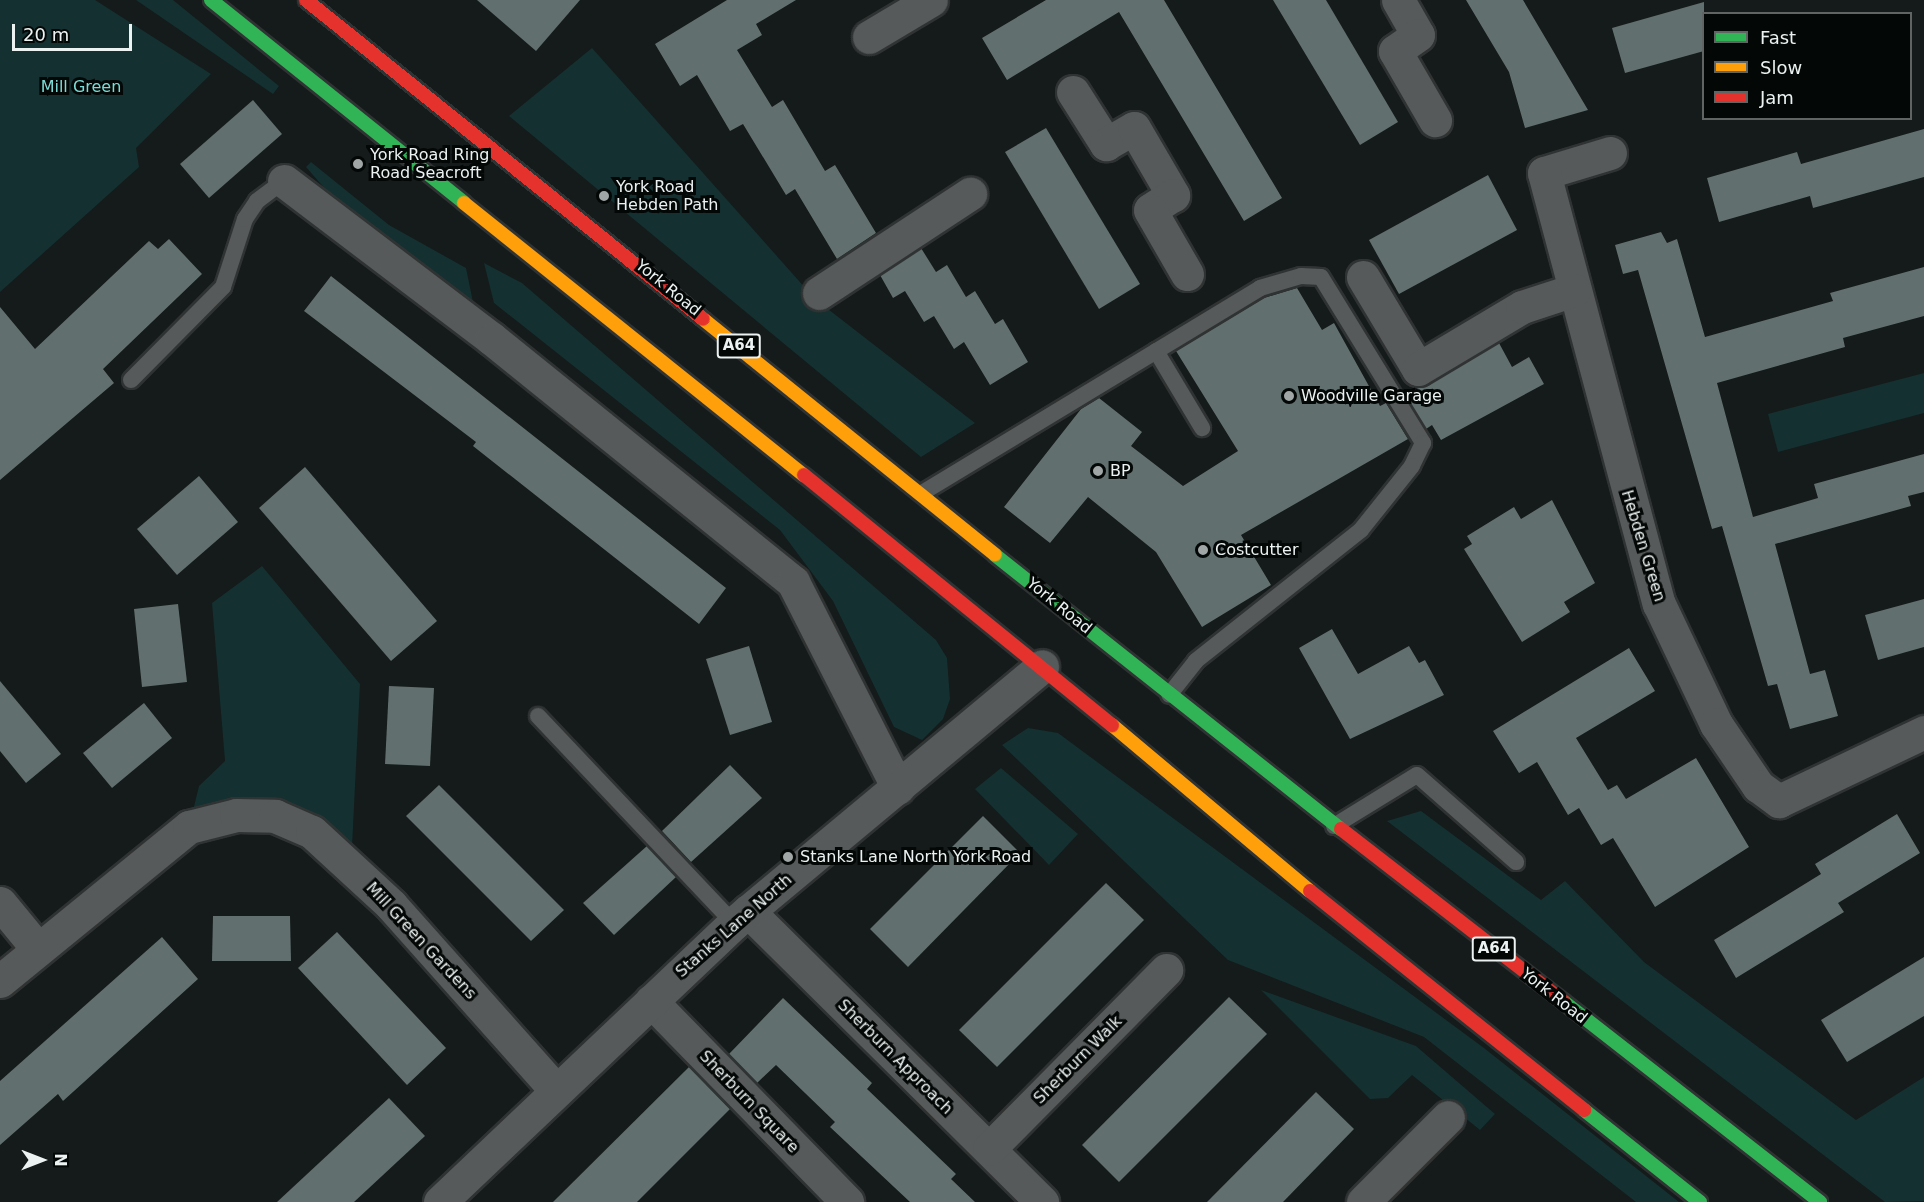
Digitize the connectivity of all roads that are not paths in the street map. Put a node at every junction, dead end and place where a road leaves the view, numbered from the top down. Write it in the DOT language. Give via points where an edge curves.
graph roads {
  1 [pos="211,0"];
  2 [pos="306,0"];
  3 [pos="931,0"];
  4 [pos="1398,0"];
  5 [pos="870,37"];
  6 [pos="1074,92"];
  7 [pos="1435,120"];
  8 [pos="1610,153"];
  9 [pos="284,181"];
  10 [pos="970,194"];
  11 [pos="1187,274"];
  12 [pos="1363,277"];
  13 [pos="1574,290"];
  14 [pos="819,292"];
  15 [pos="1156,351"];
  16 [pos="131,380"];
  17 [pos="1202,428"];
  18 [pos="922,493"];
  19 [pos="1042,666"];
  20 [pos="1169,695"];
  21 [pos="538,716"];
  22 [pos="1924,732"];
  23 [pos="898,788"];
  24 [pos="1334,826"];
  25 [pos="1516,862"];
  26 [pos="0,903"];
  27 [pos="741,917"];
  28 [pos="37,948"];
  29 [pos="1166,970"];
  30 [pos="0,981"];
  31 [pos="651,1001"];
  32 [pos="556,1090"];
  33 [pos="1448,1117"];
  34 [pos="988,1149"];
  35 [pos="440,1202"];
  36 [pos="847,1202"];
  37 [pos="1042,1202"];
  38 [pos="1363,1202"];
  39 [pos="1700,1202"];
  40 [pos="1820,1202"];
  1 -- 19 [label="highway"];
  2 -- 18 [label="highway, York Road / A64"];
  3 -- 5 [label="street"];
  4 -- 7 [label="street" via="1418,35 1395,51"];
  6 -- 11 [label="street" via="1106,144 1134,128 1173,195 1150,210"];
  8 -- 13 [label="street, Hebden Green" via="1544,173"];
  9 -- 16 [label="lane" via="257,201 245,219 223,287"];
  9 -- 23 [label="street" via="492,339 793,582"];
  10 -- 14 [label="street"];
  12 -- 13 [label="street" via="1418,369 1522,307"];
  13 -- 22 [label="street, Hebden Green" via="1659,604 1716,724 1758,786 1779,801"];
  15 -- 17 [label="lane"];
  15 -- 18 [label="lane"];
  15 -- 20 [label="lane" via="1260,288 1301,276 1321,277 1423,443 1412,466 1361,530 1196,661"];
  18 -- 20 [label="highway, York Road / A64"];
  19 -- 23 [label="street, Stanks Lane North"];
  19 -- 39 [label="highway" via="1360,933"];
  20 -- 24 [label="highway, York Road / A64"];
  21 -- 27 [label="lane"];
  23 -- 27 [label="street, Stanks Lane North"];
  24 -- 25 [label="lane" via="1417,775"];
  24 -- 40 [label="highway, York Road / A64"];
  26 -- 28 [label="street"];
  27 -- 31 [label="street, Stanks Lane North"];
  27 -- 34 [label="street, Sherburn Approach"];
  28 -- 30 [label="street, Mill Green Gardens"];
  28 -- 32 [label="street, Mill Green Gardens" via="189,827 236,815 276,816 312,832 391,905"];
  29 -- 34 [label="street, Sherburn Walk"];
  31 -- 32 [label="street, Stanks Lane North"];
  31 -- 36 [label="street, Sherburn Square"];
  32 -- 35 [label="street, Stanks Lane North"];
  33 -- 38 [label="street"];
  34 -- 37 [label="street, Sherburn Approach"];
}
